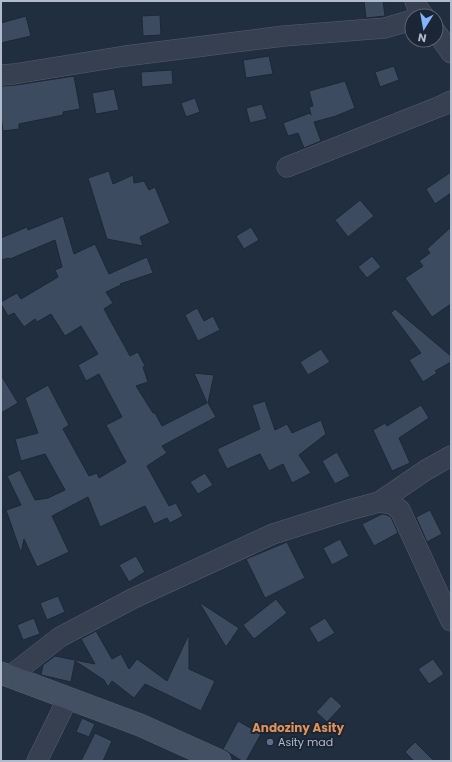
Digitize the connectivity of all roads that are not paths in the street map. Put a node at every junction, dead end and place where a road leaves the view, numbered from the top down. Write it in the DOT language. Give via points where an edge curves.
graph roads {
  1 [pos="404,22"];
  2 [pos="444,43"];
  3 [pos="451,53"];
  4 [pos="1,75"];
  5 [pos="451,101"];
  6 [pos="287,167"];
  7 [pos="451,456"];
  8 [pos="379,502"];
  9 [pos="451,621"];
  10 [pos="6,675"];
  11 [pos="68,698"];
  12 [pos="37,761"];
  13 [pos="220,761"];
  1 -- 4 [label="street" via="385,28 284,36"];
  2 -- 3 [label="street"];
  5 -- 6 [label="street"];
  7 -- 8 [label="street"];
  8 -- 9 [label="street" via="392,504 400,510"];
  8 -- 10 [label="street" via="273,534 134,598 60,637"];
  10 -- 11 [label="street"];
  11 -- 12 [label="street"];
  11 -- 13 [label="street" via="140,725"];
}
